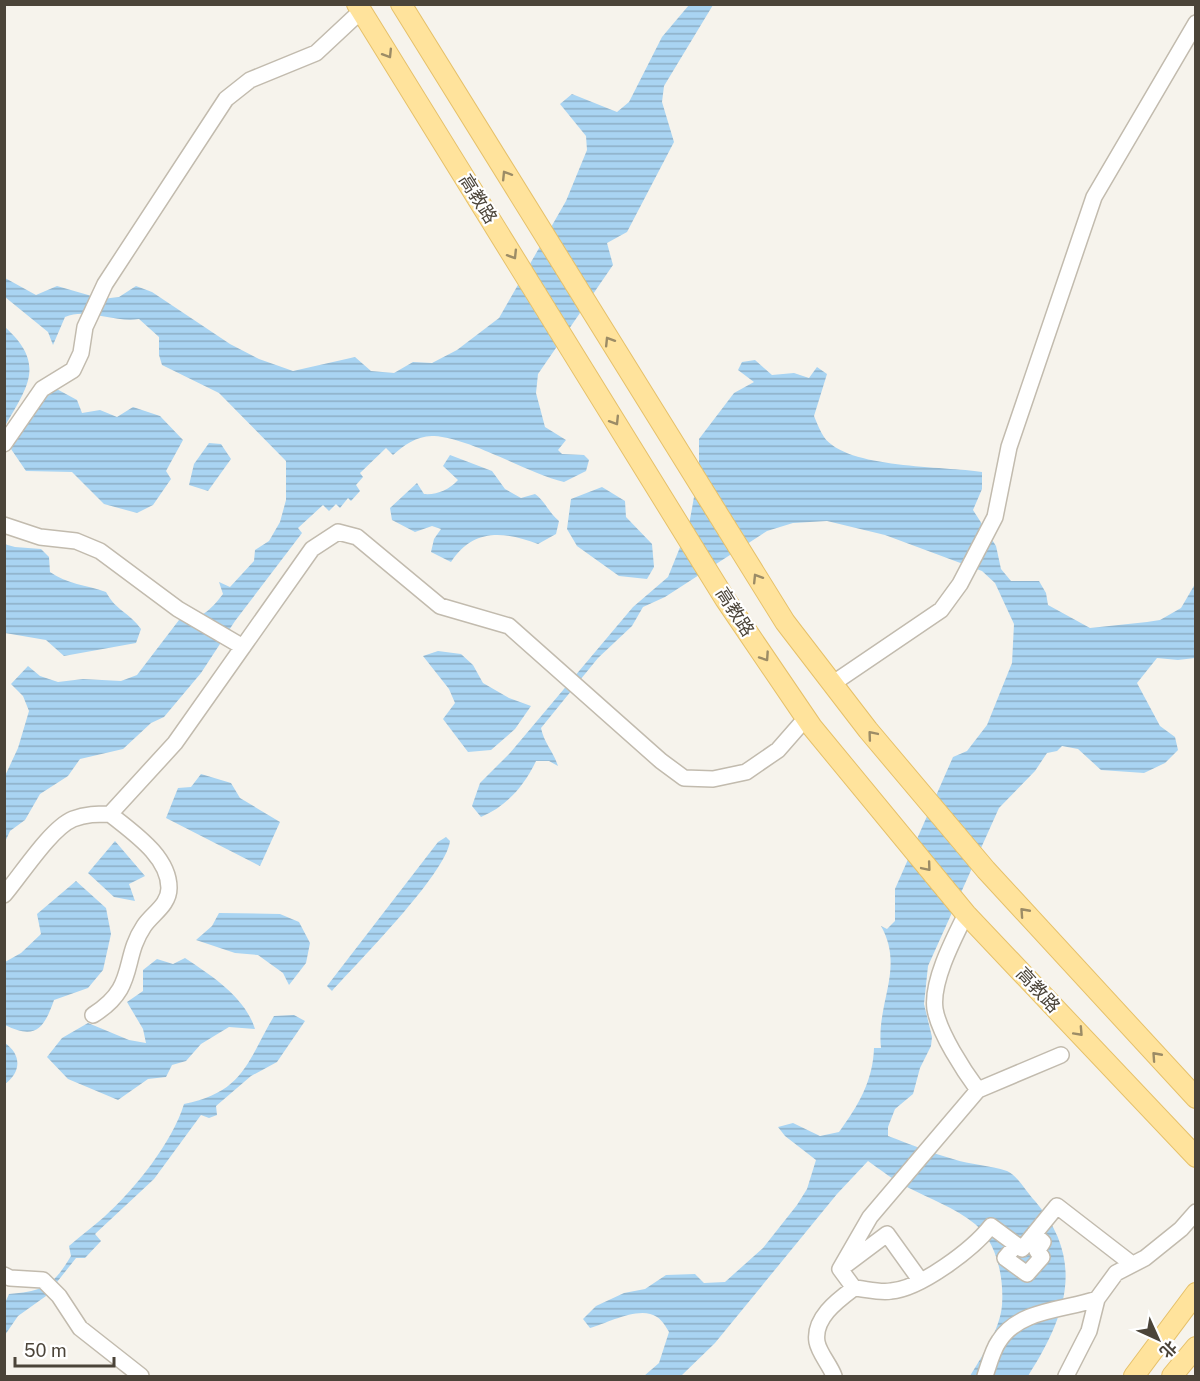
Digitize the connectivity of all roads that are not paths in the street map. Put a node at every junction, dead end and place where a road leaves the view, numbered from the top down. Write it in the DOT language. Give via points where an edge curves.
graph roads {
  1 [pos="401,4"];
  2 [pos="359,8"];
  3 [pos="1196,23"];
  4 [pos="4,444"];
  5 [pos="4,525"];
  6 [pos="243,647"];
  7 [pos="832,684"];
  8 [pos="806,718"];
  9 [pos="110,814"];
  10 [pos="4,895"];
  11 [pos="966,914"];
  12 [pos="93,1015"];
  13 [pos="1061,1055"];
  14 [pos="978,1090"];
  15 [pos="1196,1098"];
  16 [pos="1196,1157"];
  17 [pos="1196,1212"];
  18 [pos="1034,1234"];
  19 [pos="1016,1245"];
  20 [pos="1132,1264"];
  21 [pos="840,1269"];
  22 [pos="4,1275"];
  23 [pos="920,1280"];
  24 [pos="854,1288"];
  25 [pos="1196,1293"];
  26 [pos="1091,1301"];
  27 [pos="1196,1347"];
  28 [pos="141,1377"];
  29 [pos="834,1377"];
  30 [pos="986,1377"];
  31 [pos="1066,1377"];
  32 [pos="1134,1377"];
  33 [pos="1172,1377"];
  7 -- 1 [label="main road, 高教路, one-way" via="785,622"];
  2 -- 4 [label="street" via="316,53 250,80 226,99 105,284 85,327 74,369 42,389"];
  2 -- 8 [label="main road, 高教路, one-way" via="725,599"];
  3 -- 7 [label="street" via="1094,197 1009,447 995,517 960,584 941,610"];
  5 -- 6 [label="street" via="40,537 76,541 100,551 178,609"];
  6 -- 8 [label="street" via="312,549 338,532 357,537 440,606 509,626 684,778 713,779 746,772 778,750"];
  6 -- 9 [label="street" via="175,743"];
  15 -- 7 [label="main road, 高教路, one-way" via="986,870"];
  8 -- 11 [label="main road, 高教路, one-way"];
  9 -- 10 [label="street" via="71,819"];
  9 -- 12 [label="street" via="147,845 161,864 169,888 166,901 144,926 127,979 107,1006"];
  11 -- 14 [label="street" via="937,985 935,1010 956,1060"];
  11 -- 16 [label="main road, 高教路, one-way"];
  13 -- 14 [label="street"];
  14 -- 21 [label="street" via="870,1217"];
  17 -- 20 [label="street" via="1181,1229"];
  18 -- 19 [label="street" via="1022,1249"];
  18 -- 19 [label="street" via="1042,1242 1036,1251 1042,1257 1028,1274 1005,1258"];
  18 -- 20 [label="street" via="1057,1206"];
  19 -- 23 [label="street" via="991,1226 959,1258"];
  20 -- 26 [label="street" via="1116,1273"];
  21 -- 23 [label="street" via="886,1234"];
  21 -- 24 [label="street"];
  22 -- 28 [label="street" via="42,1280 59,1296 80,1328"];
  23 -- 24 [label="street" via="892,1292"];
  24 -- 29 [label="street" via="834,1303 819,1323 817,1342"];
  25 -- 32 [label="main road"];
  26 -- 30 [label="street" via="1015,1324 999,1340"];
  26 -- 31 [label="street" via="1089,1331"];
  27 -- 33 [label="main road"];
}
